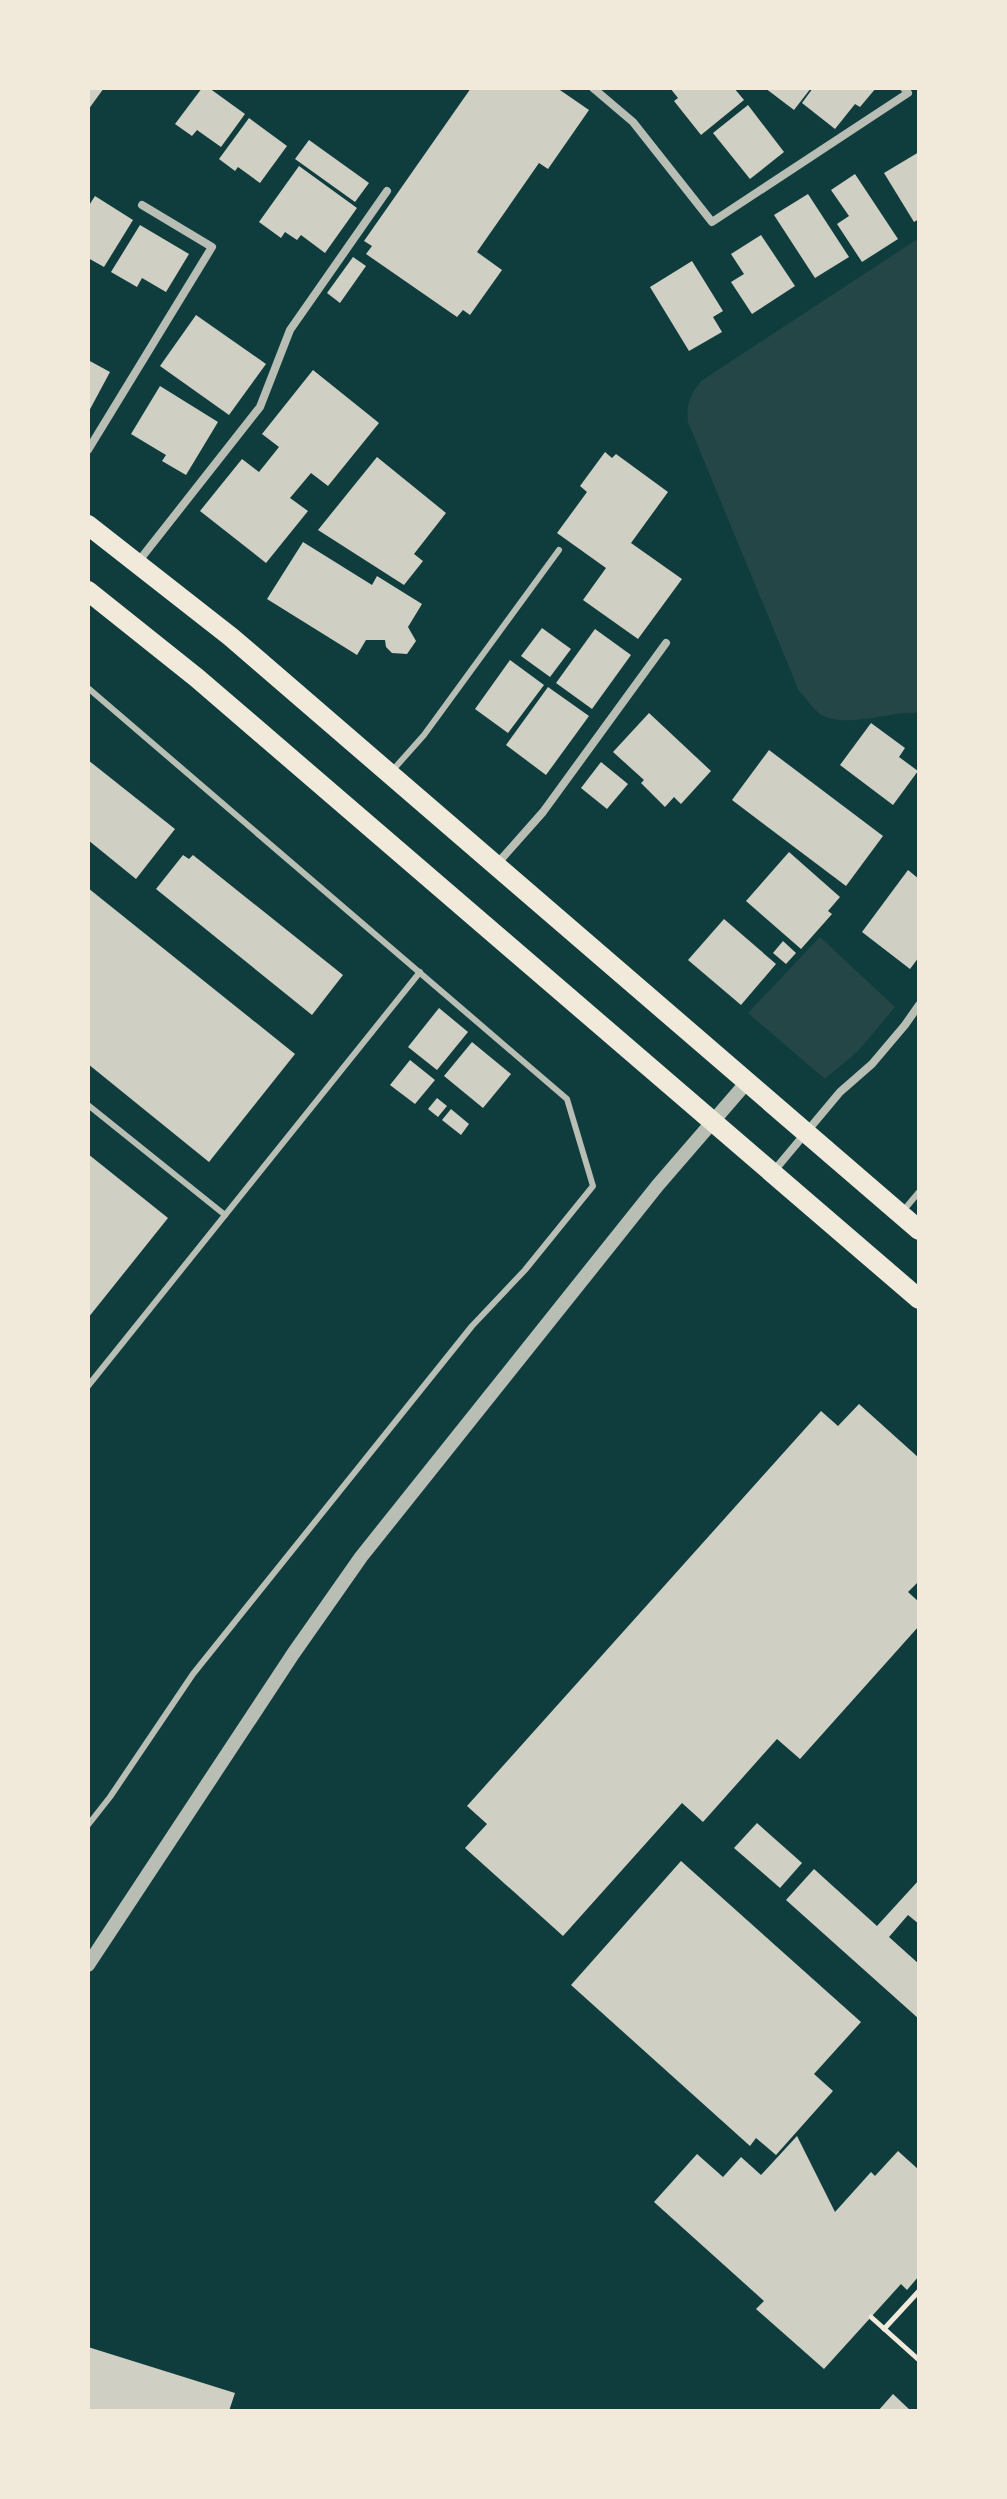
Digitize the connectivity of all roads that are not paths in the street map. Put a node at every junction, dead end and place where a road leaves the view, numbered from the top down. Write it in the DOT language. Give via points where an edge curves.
graph roads {
  1 [pos="593,88"];
  2 [pos="904,88"];
  3 [pos="387,191"];
  4 [pos="142,205"];
  5 [pos="88,450"];
  6 [pos="88,525"];
  7 [pos="559,550"];
  8 [pos="138,563"];
  9 [pos="88,591"];
  10 [pos="666,643"];
  11 [pos="88,688"];
  12 [pos="390,774"];
  13 [pos="496,866"];
  14 [pos="420,972"];
  15 [pos="919,1005"];
  16 [pos="747,1082"];
  17 [pos="88,1105"];
  18 [pos="712,1122"];
  19 [pos="806,1132"];
  20 [pos="772,1173"];
  21 [pos="919,1192"];
  22 [pos="900,1214"];
  23 [pos="225,1215"];
  24 [pos="919,1230"];
  25 [pos="919,1299"];
  26 [pos="88,1386"];
  27 [pos="88,1825"];
  28 [pos="88,1965"];
  1 -- 2 [label="street" via="633,122 712,222 908,93"];
  3 -- 8 [label="street" via="290,330 260,407"];
  4 -- 5 [label="street" via="212,247"];
  6 -- 8 [label="main road"];
  7 -- 12 [label="lane"];
  8 -- 12 [label="main road"];
  9 -- 18 [label="main road" via="197,678"];
  10 -- 13 [label="street" via="543,812"];
  11 -- 14 [label="lane"];
  12 -- 13 [label="main road"];
  13 -- 16 [label="main road"];
  14 -- 23 [label="lane"];
  14 -- 27 [label="lane" via="567,1099 593,1186 472,1326 193,1674"];
  15 -- 19 [label="street" via="872,1064"];
  16 -- 18 [label="street"];
  16 -- 19 [label="main road"];
  17 -- 23 [label="lane"];
  18 -- 20 [label="main road"];
  18 -- 28 [label="street" via="354,1567"];
  19 -- 20 [label="street"];
  19 -- 22 [label="main road"];
  20 -- 25 [label="main road"];
  21 -- 22 [label="lane"];
  22 -- 24 [label="main road"];
  23 -- 26 [label="lane"];
}
